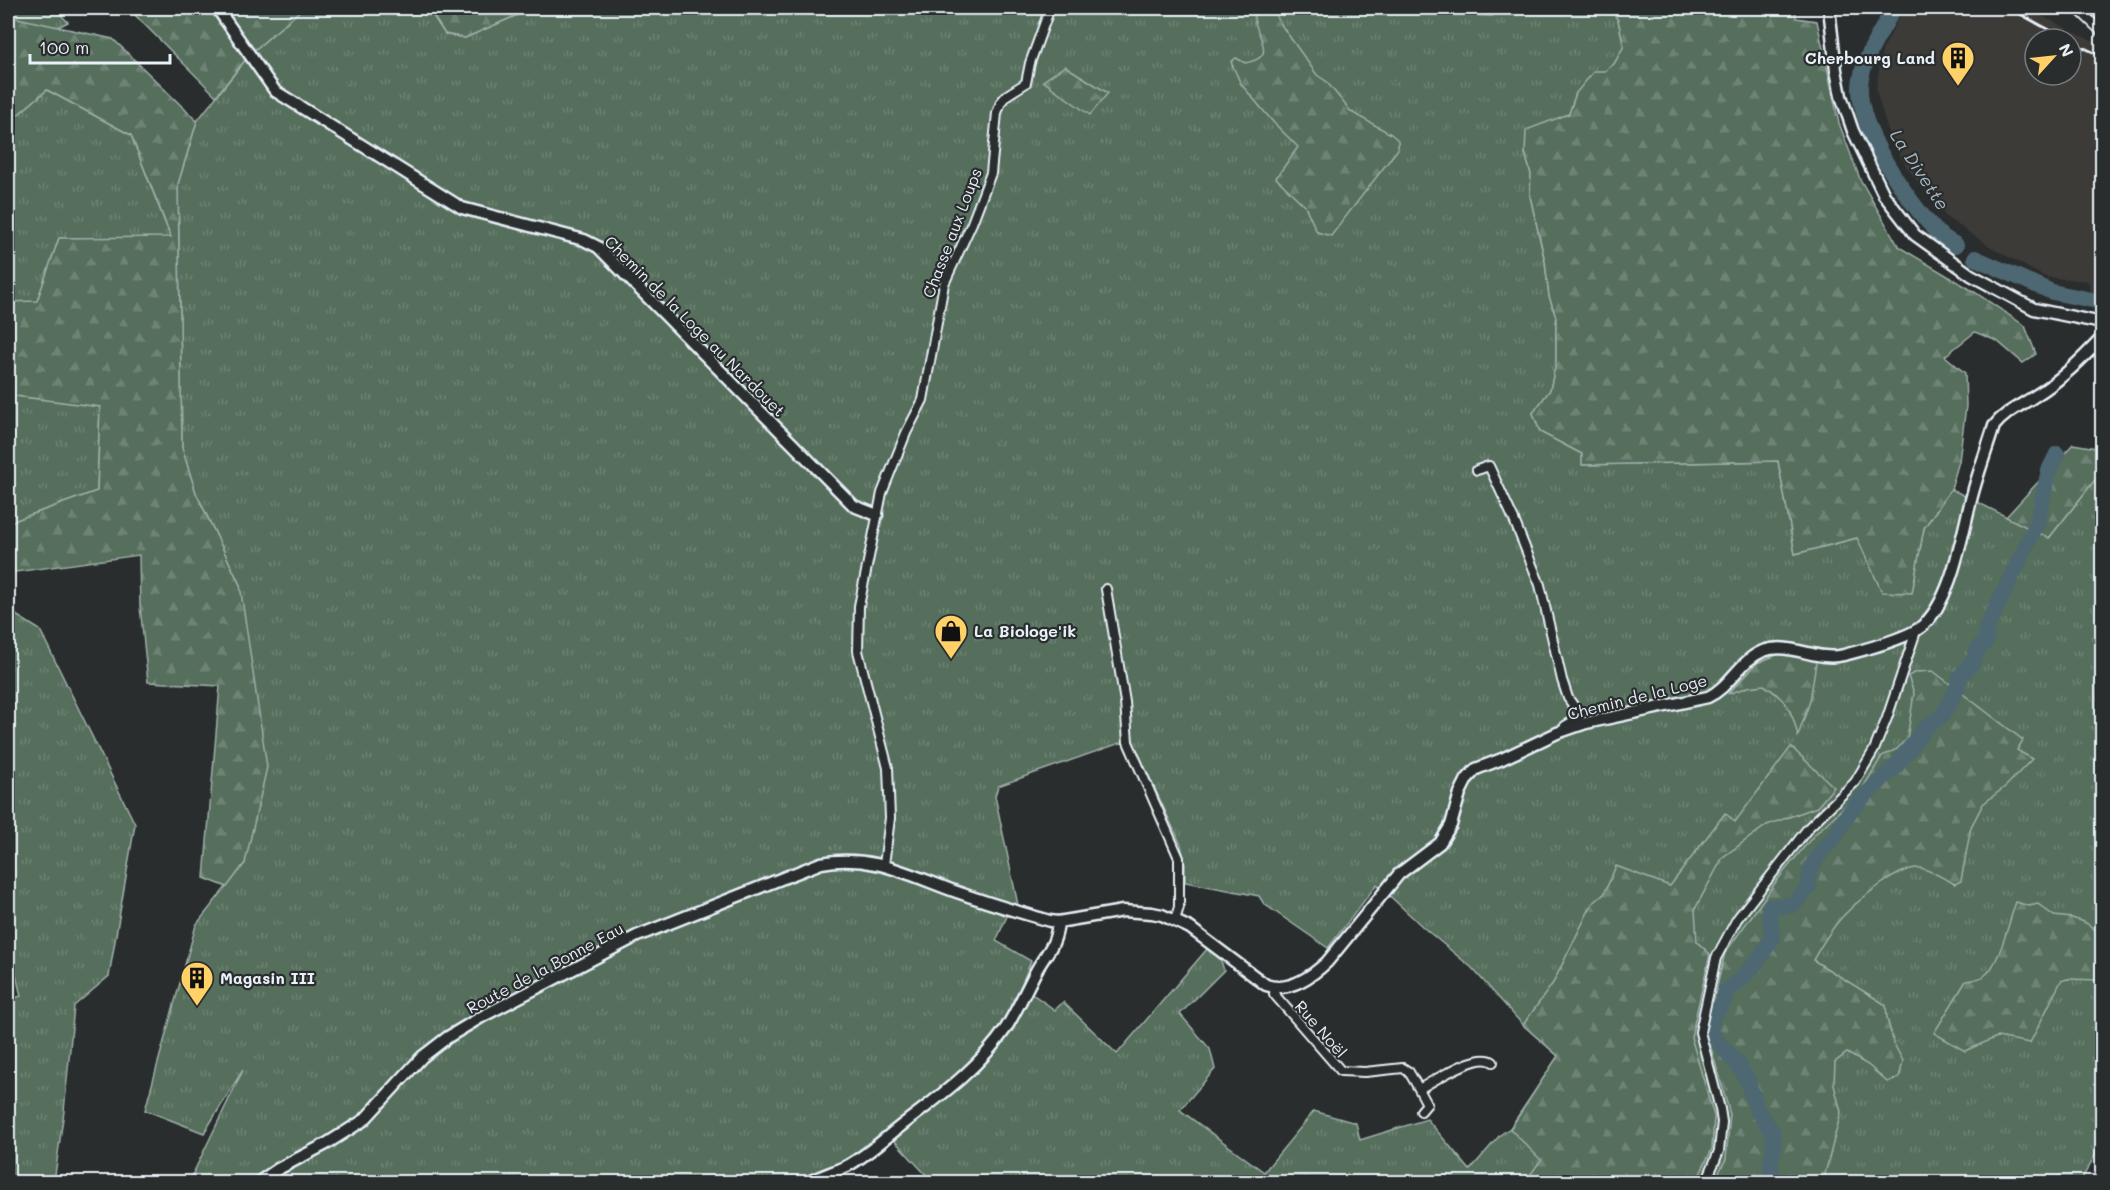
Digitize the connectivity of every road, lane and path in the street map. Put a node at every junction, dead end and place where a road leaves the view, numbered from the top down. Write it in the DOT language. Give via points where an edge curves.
graph roads {
  1 [pos="218,8"];
  2 [pos="1050,8"];
  3 [pos="1829,8"];
  4 [pos="2077,8"];
  5 [pos="2103,32"];
  6 [pos="2103,323"];
  7 [pos="2103,338"];
  8 [pos="1477,470"];
  9 [pos="877,514"];
  10 [pos="1106,589"];
  11 [pos="1916,631"];
  12 [pos="1557,733"];
  13 [pos="884,866"];
  14 [pos="1175,920"];
  15 [pos="1058,921"];
  16 [pos="1275,988"];
  17 [pos="1493,1062"];
  18 [pos="1419,1089"];
  19 [pos="1421,1111"];
  20 [pos="260,1182"];
  21 [pos="809,1182"];
  22 [pos="1706,1182"];
  1 -- 9 [label="street, Chemin de la Loge au Nardouet" via="275,91 462,208 598,247 854,506"];
  2 -- 9 [label="street, Chasse aux Loups" via="1026,83 1007,95 997,113 988,181 944,284 923,400 906,433"];
  3 -- 6 [label="street" via="1841,96 1853,130 1884,195 1915,235 1971,275 2034,309"];
  4 -- 5 [label="street"];
  7 -- 11 [label="street, Chemin de la Loge" via="2057,381 2009,411 1994,426 1949,582 1936,609"];
  8 -- 12 [label="street" via="1489,466 1515,520 1540,585 1562,680 1580,715"];
  9 -- 13 [label="street, Chasse aux Loups" via="859,606 858,651 888,768 890,818"];
  10 -- 14 [label="street" via="1128,742 1179,858 1179,907"];
  11 -- 12 [label="street, Chemin de la Loge" via="1842,656 1815,656 1789,647 1760,652 1719,692 1708,697"];
  11 -- 22 [label="street" via="1883,729 1855,782 1808,828 1737,920 1716,958 1700,1032 1722,1115 1719,1152"];
  12 -- 16 [label="street, Chemin de la Loge" via="1471,774 1440,843 1394,879 1317,971 1298,983"];
  13 -- 15 [label="street, Route de la Bonne Eau" via="1013,910"];
  13 -- 20 [label="street, Route de la Bonne Eau" via="843,860 814,866 653,929 589,960 448,1037 422,1057 364,1120"];
  14 -- 15 [label="street" via="1124,911"];
  14 -- 16 [label="street"];
  15 -- 21 [label="street" via="1055,939 1013,1016 974,1066 858,1159"];
  16 -- 18 [label="street, Rue Noël" via="1274,994 1339,1070 1403,1068"];
  17 -- 18 [label="street" via="1472,1062"];
  18 -- 19 [label="street" via="1427,1104"];
}
